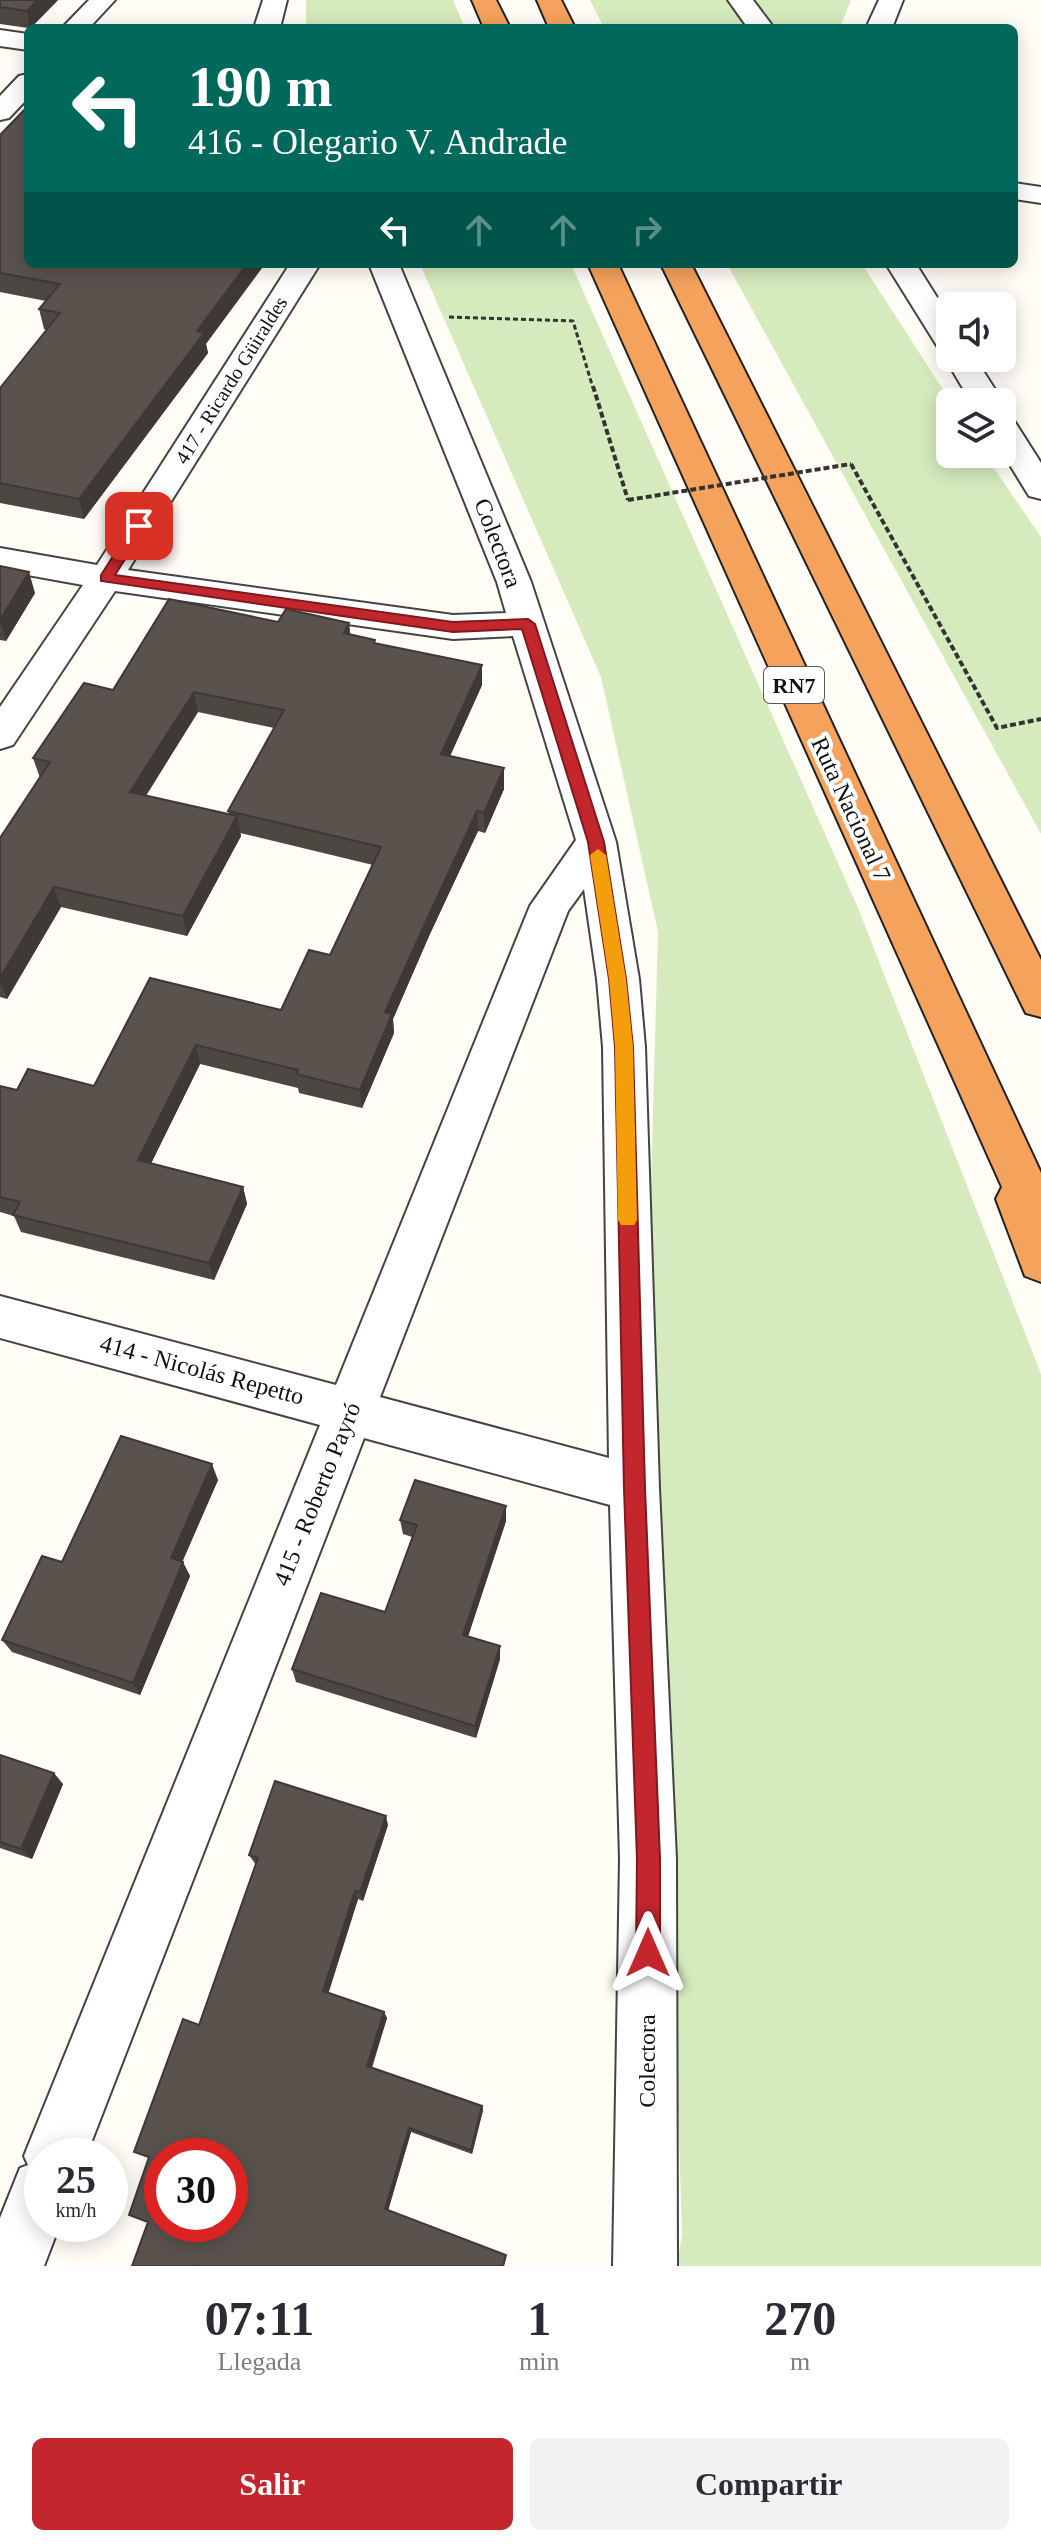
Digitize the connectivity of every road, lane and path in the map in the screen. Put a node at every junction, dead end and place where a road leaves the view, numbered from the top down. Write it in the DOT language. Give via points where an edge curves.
graph roads {
  1 [pos="103,0"];
  2 [pos="275,0"];
  3 [pos="484,0"];
  4 [pos="549,0"];
  5 [pos="740,0"];
  6 [pos="891,0"];
  7 [pos="79,24"];
  8 [pos="268,24"];
  9 [pos="495,24"];
  10 [pos="560,24"];
  11 [pos="758,24"];
  12 [pos="881,24"];
  13 [pos="0,38"];
  14 [pos="24,41"];
  15 [pos="24,86"];
  16 [pos="0,112"];
  17 [pos="1018,192"];
  18 [pos="1041,195"];
  19 [pos="302,268"];
  20 [pos="386,268"];
  21 [pos="605,268"];
  22 [pos="678,268"];
  23 [pos="904,268"];
  24 [pos="407,316"];
  25 [pos="936,320"];
  26 [pos="1016,449"];
  27 [pos="1041,489"];
  28 [pos="0,559"];
  29 [pos="106,578"];
  30 [pos="528,624"];
  31 [pos="1041,719"];
  32 [pos="0,736"];
  33 [pos="596,842"];
  34 [pos="1041,1001"];
  35 [pos="986,1106"];
  36 [pos="1041,1222"];
  37 [pos="1041,1262"];
  38 [pos="0,1317"];
  39 [pos="350,1409"];
  40 [pos="634,1488"];
  41 [pos="62,2138"];
  42 [pos="24,2236"];
  43 [pos="12,2266"];
  44 [pos="645,2266"];
  1 -- 7 [label="street"];
  2 -- 8 [label="street"];
  3 -- 9 [label="highway"];
  4 -- 10 [label="highway"];
  5 -- 11 [label="street"];
  6 -- 12 [label="street"];
  13 -- 14 [label="street"];
  15 -- 16 [label="street"];
  17 -- 18 [label="street"];
  19 -- 29 [label="street, 417 - Ricardo Güiraldes"];
  20 -- 24 [label="street, Colectora"];
  21 -- 35 [label="highway, Ruta Nacional 7 / RN7"];
  22 -- 34 [label="highway"];
  23 -- 25 [label="street"];
  24 -- 30 [label="street, Colectora"];
  24 -- 31 [label="path, bridge" via="573,321 628,500 851,464 997,728"];
  26 -- 27 [label="street"];
  28 -- 29 [label="street"];
  29 -- 30 [label="street" via="453,627"];
  29 -- 32 [label="street, 417 - Ricardo Güiraldes"];
  30 -- 33 [label="street, Colectora"];
  33 -- 39 [label="street, 415 - Roberto Payró" via="550,906"];
  33 -- 40 [label="street, Colectora" via="624,1047"];
  35 -- 36 [label="highway, Ruta Nacional 7 / RN7"];
  35 -- 37 [label="highway"];
  38 -- 39 [label="street, 414 - Nicolás Repetto"];
  39 -- 40 [label="street, 414 - Nicolás Repetto"];
  39 -- 41 [label="street, 415 - Roberto Payró"];
  40 -- 44 [label="street, Colectora" via="648,1859"];
  42 -- 43 [label="street"];
}
